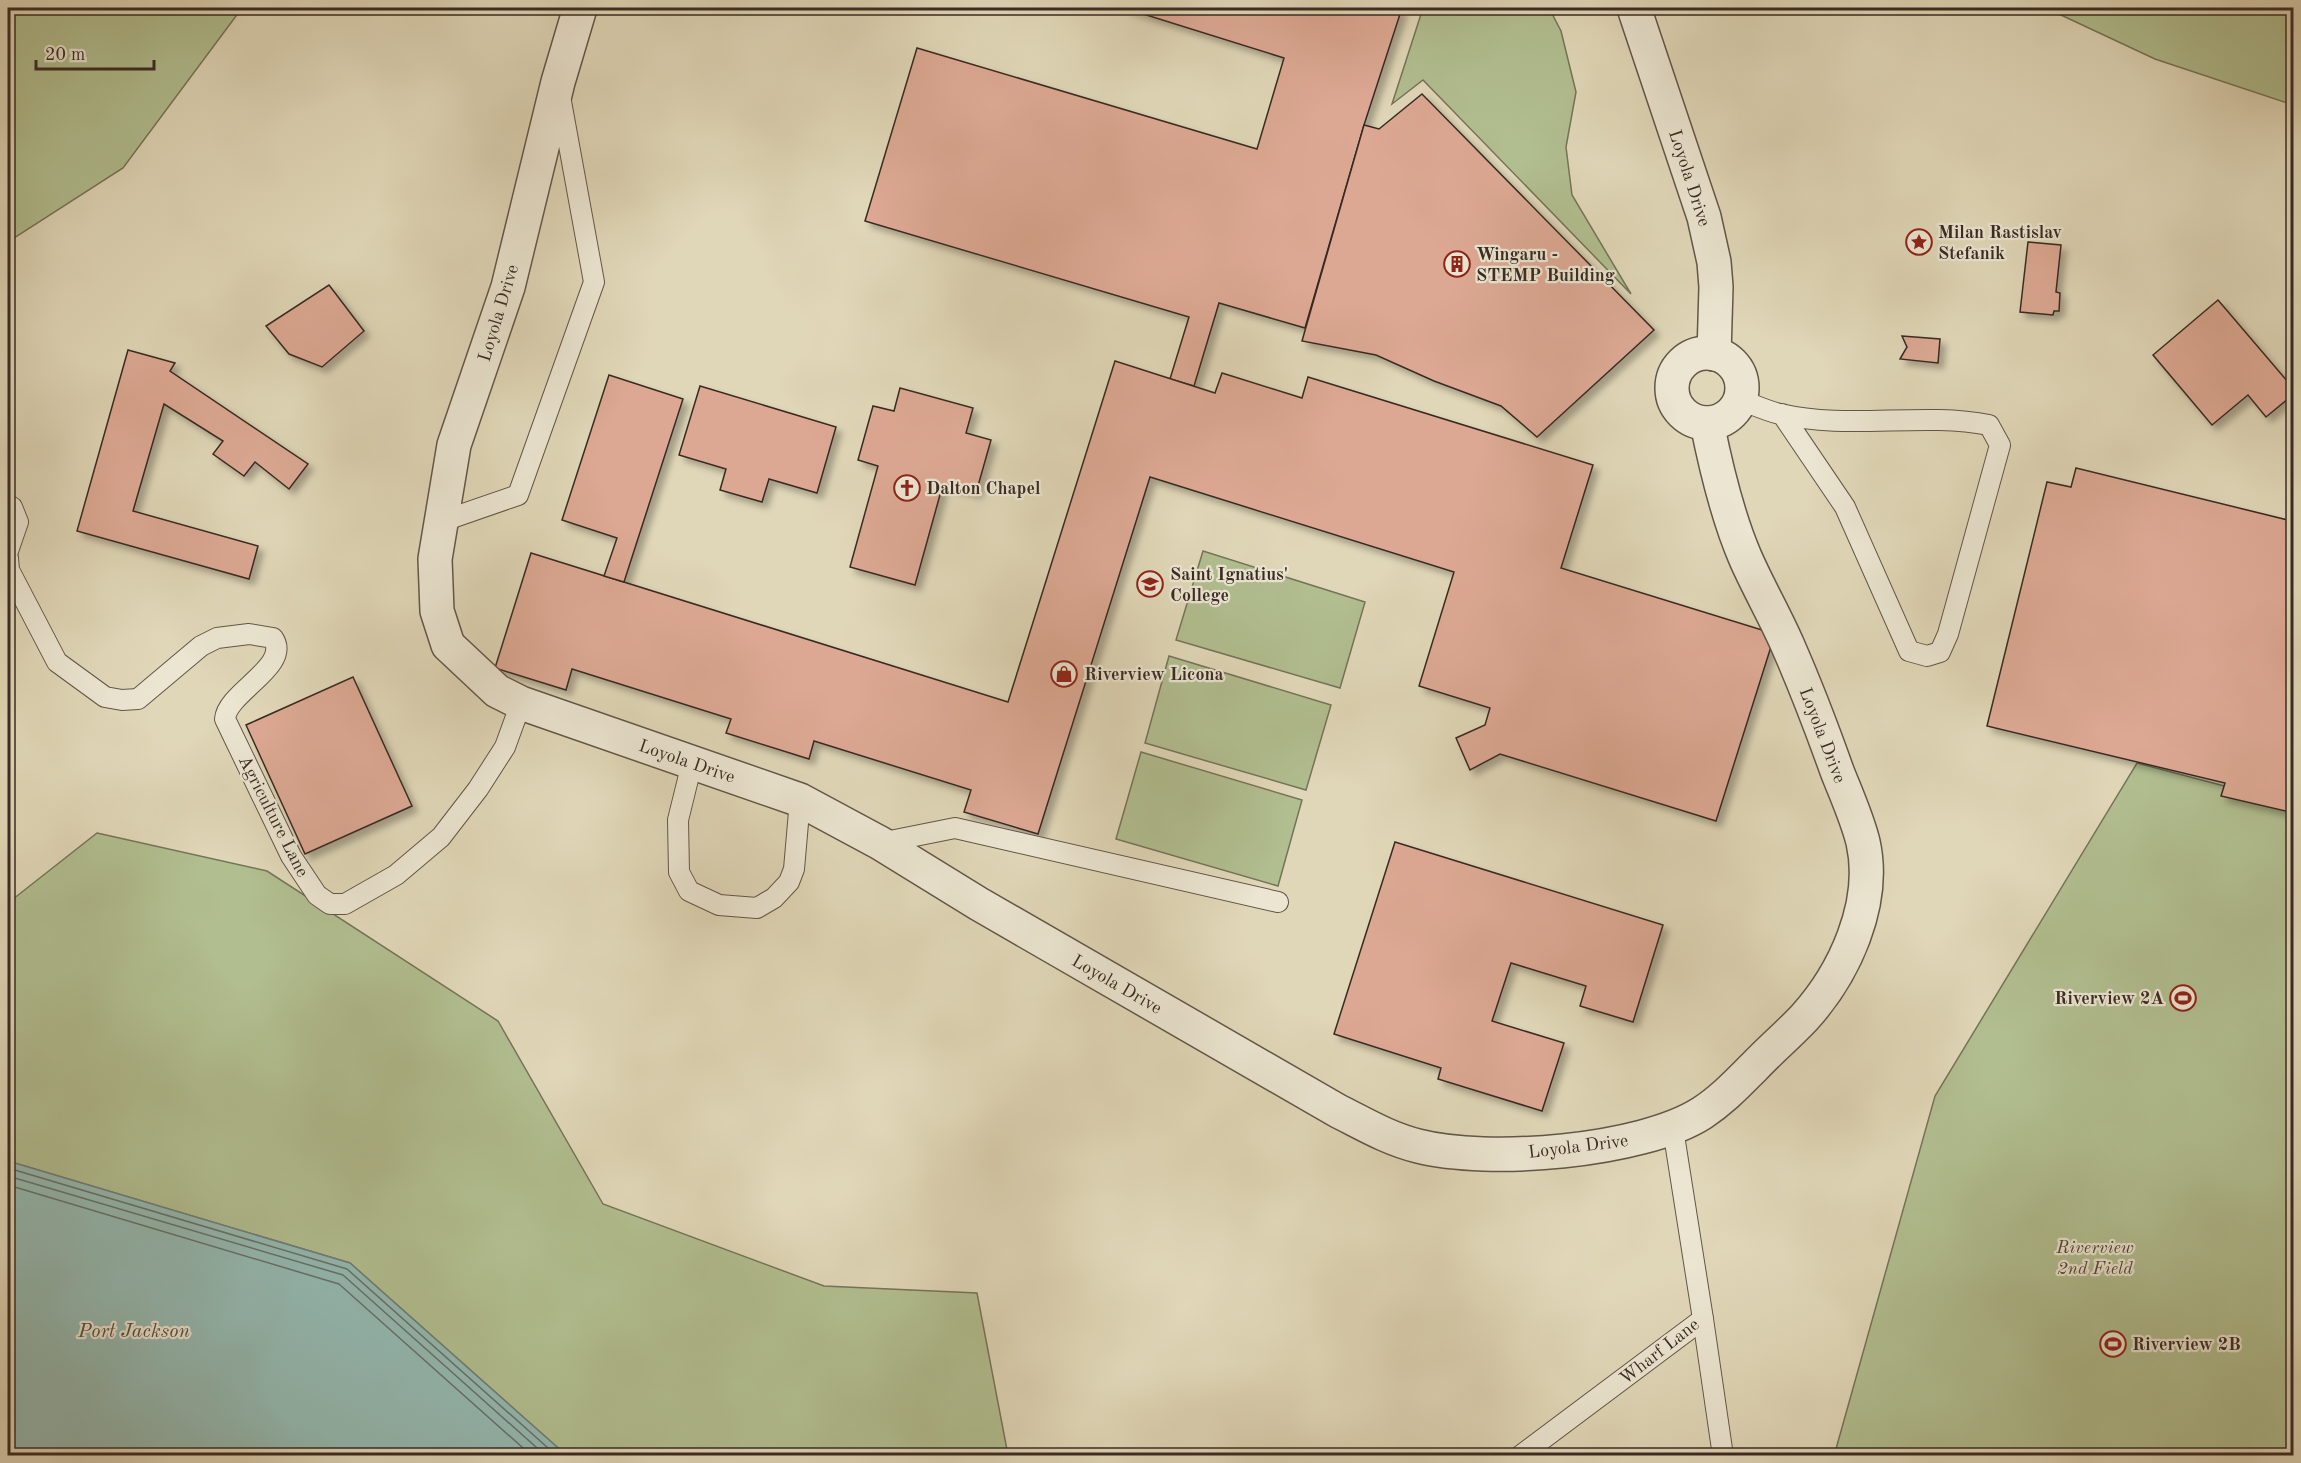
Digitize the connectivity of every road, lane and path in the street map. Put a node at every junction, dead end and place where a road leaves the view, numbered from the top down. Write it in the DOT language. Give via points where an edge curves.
graph roads {
  1 [pos="580,8"];
  2 [pos="1634,8"];
  3 [pos="558,81"];
  4 [pos="1714,354"];
  5 [pos="1741,400"];
  6 [pos="1782,414"];
  7 [pos="1707,423"];
  8 [pos="8,505"];
  9 [pos="440,522"];
  10 [pos="8,551"];
  11 [pos="8,558"];
  12 [pos="521,703"];
  13 [pos="692,763"];
  14 [pos="800,800"];
  15 [pos="880,843"];
  16 [pos="1278,902"];
  17 [pos="1672,1129"];
  18 [pos="1703,1319"];
  19 [pos="1520,1455"];
  20 [pos="1723,1455"];
  1 -- 3 [label="street, Loyola Drive"];
  2 -- 4 [label="street, Loyola Drive" via="1704,217 1716,279"];
  3 -- 9 [label="street, Loyola Drive" via="508,287 454,445"];
  3 -- 9 [label="lane" via="594,282 518,495"];
  4 -- 5 [label="street" via="1732,363 1740,373"];
  4 -- 7 [label="street" via="1695,355 1683,362 1672,386 1674,400 1682,412"];
  5 -- 6 [label="lane"];
  5 -- 7 [label="street" via="1727,417"];
  6 -- 6 [label="lane" via="1834,420 1961,420 1989,425 2000,445 1940,652 1927,656 1910,651 1845,507"];
  7 -- 17 [label="street, Loyola Drive" via="1716,467 1744,555 1823,730 1863,843 1865,878 1855,930 1839,970 1821,1000 1727,1095"];
  8 -- 10 [label="lane" via="18,522"];
  9 -- 12 [label="street, Loyola Drive" via="435,559 437,611 448,645 497,691"];
  11 -- 12 [label="lane, Agriculture Lane" via="9,570 57,662 105,697 138,699 201,646 231,635 273,638 277,653 270,665 227,708 225,719 291,856 317,895 330,904 345,904 396,875 441,837 505,747"];
  12 -- 13 [label="street, Loyola Drive"];
  13 -- 14 [label="street, Loyola Drive"];
  13 -- 14 [label="lane" via="678,820 679,872 689,891 719,905 757,908 789,882 794,869"];
  14 -- 15 [label="street, Loyola Drive"];
  15 -- 16 [label="lane" via="955,828"];
  15 -- 17 [label="street, Loyola Drive" via="1122,987 1389,1137 1449,1152 1534,1154"];
  17 -- 18 [label="lane, Wharf Lane"];
  18 -- 19 [label="lane, Wharf Lane"];
  18 -- 20 [label="lane"];
}
